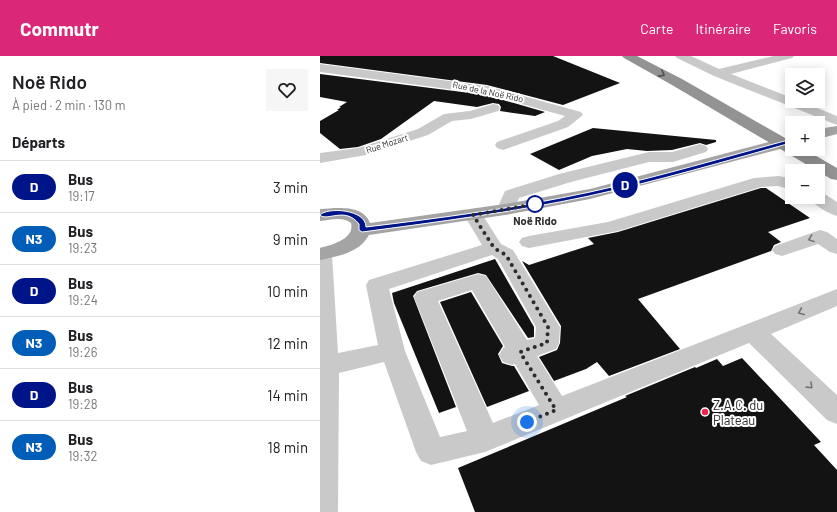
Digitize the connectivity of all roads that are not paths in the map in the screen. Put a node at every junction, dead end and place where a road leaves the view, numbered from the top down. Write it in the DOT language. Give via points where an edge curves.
graph roads {
  1 [pos="628,56"];
  2 [pos="649,56"];
  3 [pos="681,56"];
  4 [pos="788,56"];
  5 [pos="762,58"];
  6 [pos="320,68"];
  7 [pos="718,73"];
  8 [pos="493,108"];
  9 [pos="837,121"];
  10 [pos="785,130"];
  11 [pos="837,130"];
  12 [pos="825,133"];
  13 [pos="785,143"];
  14 [pos="503,145"];
  15 [pos="700,149"];
  16 [pos="825,153"];
  17 [pos="320,158"];
  18 [pos="837,159"];
  19 [pos="837,175"];
  20 [pos="785,182"];
  21 [pos="825,202"];
  22 [pos="506,209"];
  23 [pos="837,210"];
  24 [pos="320,215"];
  25 [pos="473,215"];
  26 [pos="362,230"];
  27 [pos="529,242"];
  28 [pos="494,248"];
  29 [pos="837,248"];
  30 [pos="782,250"];
  31 [pos="321,254"];
  32 [pos="837,297"];
  33 [pos="753,332"];
  34 [pos="392,351"];
  35 [pos="516,353"];
  36 [pos="323,366"];
  37 [pos="556,410"];
  38 [pos="837,412"];
  39 [pos="484,439"];
  40 [pos="322,512"];
  1 -- 19 [label="highway, one-way"];
  2 -- 10 [label="highway"];
  3 -- 7 [label="street"];
  4 -- 5 [label="street"];
  5 -- 7 [label="street"];
  6 -- 14 [label="street, Rue de la Noë Rido" via="487,90 576,115 563,124"];
  7 -- 9 [label="street"];
  8 -- 17 [label="street, Rue Mozart" via="471,115 449,117 423,132 360,152"];
  11 -- 12 [label="main road"];
  13 -- 22 [label="main road" via="670,174"];
  15 -- 22 [label="street" via="673,157 649,157 558,180 511,195"];
  16 -- 18 [label="highway"];
  20 -- 27 [label="street" via="760,182 612,227"];
  21 -- 23 [label="street"];
  22 -- 25 [label="main road"];
  24 -- 26 [label="main road" via="351,214 362,223"];
  25 -- 26 [label="main road"];
  25 -- 28 [label="street"];
  26 -- 31 [label="main road" via="353,242 344,248"];
  28 -- 34 [label="street" via="377,285"];
  28 -- 35 [label="street" via="506,255 548,327 547,343"];
  29 -- 30 [label="street, one-way" via="820,236"];
  31 -- 36 [label="street"];
  32 -- 33 [label="street, one-way"];
  33 -- 37 [label="street"];
  33 -- 38 [label="street, one-way"];
  34 -- 36 [label="street"];
  34 -- 39 [label="street" via="431,452"];
  35 -- 37 [label="street"];
  35 -- 39 [label="street" via="478,281 425,297"];
  36 -- 40 [label="street"];
  37 -- 39 [label="street"];
}
